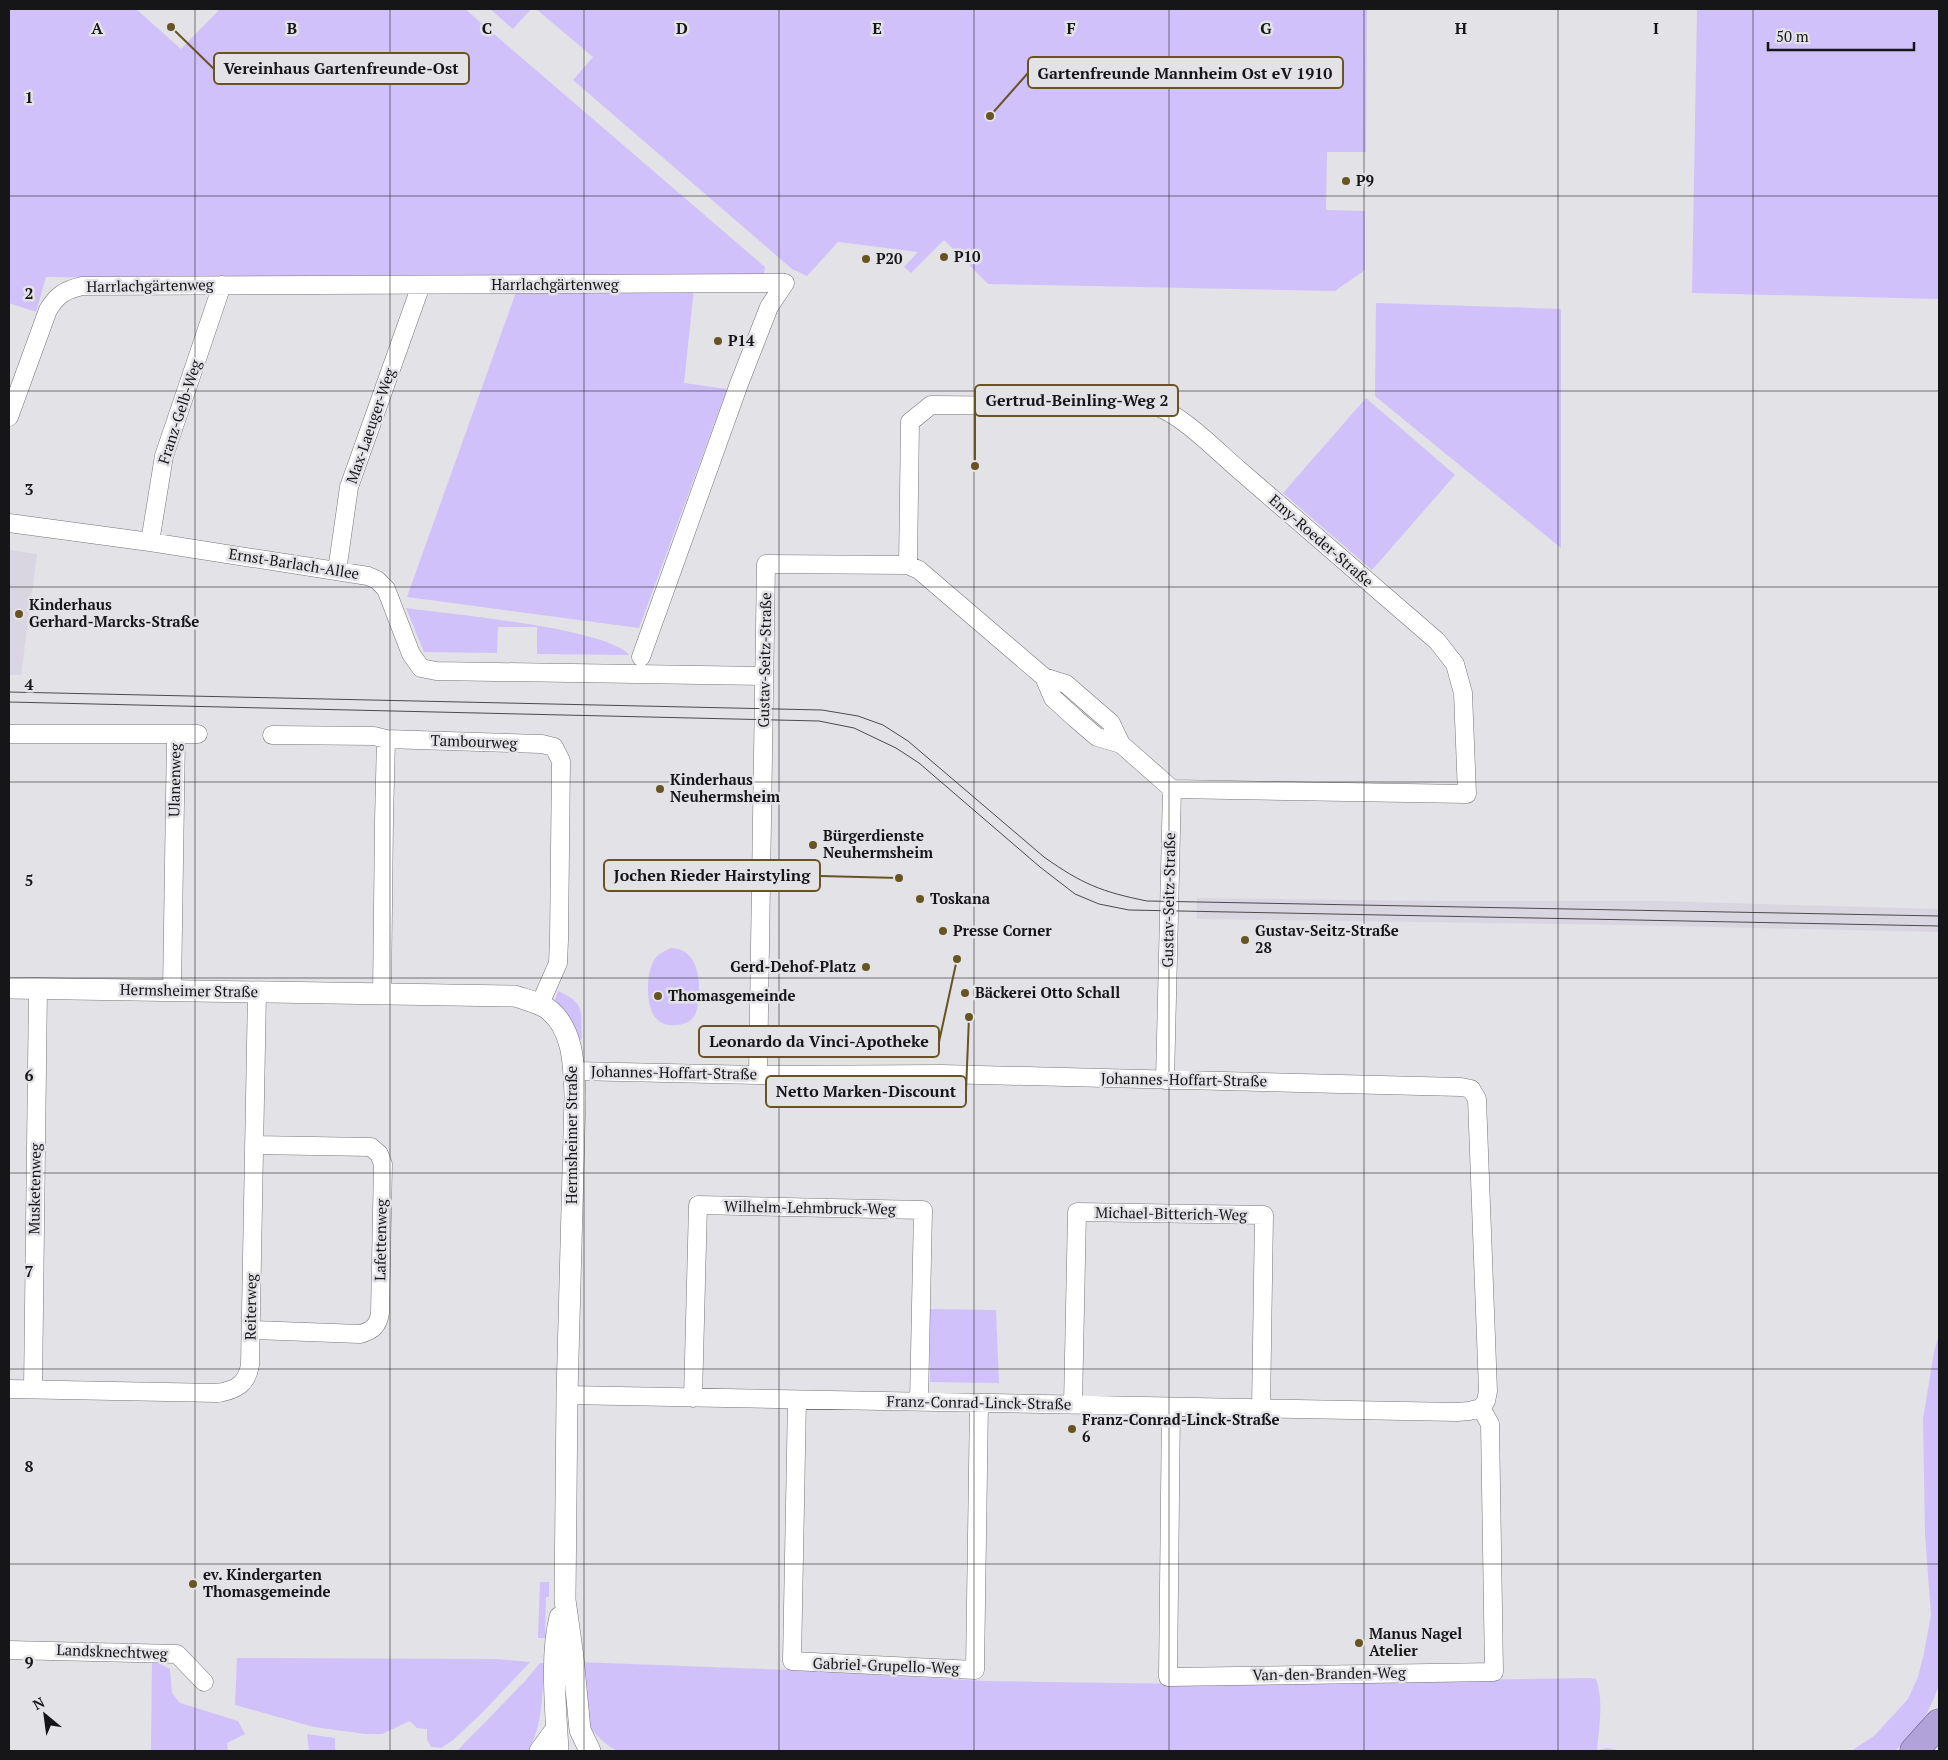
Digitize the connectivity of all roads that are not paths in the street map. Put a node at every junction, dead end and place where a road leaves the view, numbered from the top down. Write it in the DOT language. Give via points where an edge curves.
graph roads {
  1 [pos="222,285"];
  2 [pos="421,286"];
  3 [pos="9,416"];
  4 [pos="9,523"];
  5 [pos="150,542"];
  6 [pos="908,565"];
  7 [pos="337,571"];
  8 [pos="641,658"];
  9 [pos="764,676"];
  10 [pos="9,734"];
  11 [pos="198,734"];
  12 [pos="176,735"];
  13 [pos="272,735"];
  14 [pos="386,739"];
  15 [pos="1172,789"];
  16 [pos="9,988"];
  17 [pos="38,988"];
  18 [pos="172,990"];
  19 [pos="257,992"];
  20 [pos="382,994"];
  21 [pos="540,1004"];
  22 [pos="574,1071"];
  23 [pos="758,1075"];
  24 [pos="1165,1080"];
  25 [pos="254,1145"];
  26 [pos="251,1330"];
  27 [pos="9,1389"];
  28 [pos="33,1389"];
  29 [pos="566,1395"];
  30 [pos="693,1398"];
  31 [pos="797,1400"];
  32 [pos="919,1402"];
  33 [pos="979,1403"];
  34 [pos="1073,1405"];
  35 [pos="1171,1407"];
  36 [pos="1481,1408"];
  37 [pos="1261,1409"];
  38 [pos="565,1600"];
  39 [pos="9,1650"];
  40 [pos="204,1682"];
  41 [pos="1939,1723"];
  42 [pos="557,1728"];
  43 [pos="540,1751"];
  44 [pos="558,1751"];
  45 [pos="590,1751"];
  46 [pos="1914,1751"];
  1 -- 2 [label="street, Harrlachgärtenweg"];
  1 -- 3 [label="street, Harrlachgärtenweg" via="82,286 62,293 48,310"];
  1 -- 5 [label="street, Franz-Gelb-Weg" via="164,456"];
  2 -- 7 [label="street, Max-Laeuger-Weg" via="349,487"];
  2 -- 8 [label="street, Harrlachgärtenweg" via="784,283 769,307 739,384"];
  4 -- 5 [label="street, Ernst-Barlach-Allee"];
  5 -- 7 [label="street, Ernst-Barlach-Allee"];
  6 -- 9 [label="street, Gustav-Seitz-Straße" via="766,564"];
  6 -- 15 [label="street" via="919,570 1044,676 1066,684 1111,723 1121,744"];
  6 -- 15 [label="street, Emy-Roeder-Straße" via="910,422 931,404 1157,407 1184,423 1269,496 1437,641 1455,664 1463,693 1467,794"];
  7 -- 9 [label="street, Ernst-Barlach-Allee" via="368,576 386,588 411,654 421,668 436,671"];
  9 -- 23 [label="street, Gustav-Seitz-Straße"];
  10 -- 12 [label="street, Ulanenweg"];
  11 -- 12 [label="street"];
  12 -- 18 [label="street, Ulanenweg"];
  13 -- 14 [label="street" via="374,736"];
  14 -- 20 [label="street"];
  14 -- 21 [label="street, Tambourweg" via="554,747 561,761 560,940 558,963"];
  15 -- 24 [label="street, Gustav-Seitz-Straße"];
  16 -- 17 [label="street, Hermsheimer Straße"];
  17 -- 18 [label="street, Hermsheimer Straße"];
  17 -- 28 [label="street, Musketenweg"];
  18 -- 19 [label="street, Hermsheimer Straße"];
  19 -- 20 [label="street, Hermsheimer Straße"];
  19 -- 25 [label="street, Reiterweg"];
  20 -- 21 [label="street, Hermsheimer Straße" via="515,996"];
  21 -- 22 [label="street, Hermsheimer Straße" via="549,1010 563,1029 572,1053"];
  22 -- 23 [label="street, Johannes-Hoffart-Straße"];
  22 -- 29 [label="street, Hermsheimer Straße"];
  23 -- 24 [label="street, Johannes-Hoffart-Straße" via="933,1074"];
  24 -- 36 [label="street, Johannes-Hoffart-Straße" via="1467,1087 1474,1091 1478,1105 1488,1391"];
  25 -- 26 [label="street, Reiterweg"];
  25 -- 26 [label="street, Lafettenweg" via="372,1147 382,1160 382,1193 380,1313 374,1328 360,1334"];
  26 -- 28 [label="street, Reiterweg" via="249,1374 242,1385 228,1391"];
  27 -- 28 [label="street, Reiterweg"];
  29 -- 30 [label="street, Franz-Conrad-Linck-Straße"];
  29 -- 38 [label="street, Hermsheimer Straße"];
  30 -- 31 [label="street, Franz-Conrad-Linck-Straße"];
  30 -- 32 [label="street, Wilhelm-Lehmbruck-Weg" via="698,1205 923,1210"];
  31 -- 32 [label="street, Franz-Conrad-Linck-Straße"];
  31 -- 33 [label="street, Gabriel-Grupello-Weg" via="792,1662 975,1670"];
  32 -- 33 [label="street, Franz-Conrad-Linck-Straße"];
  33 -- 34 [label="street, Franz-Conrad-Linck-Straße"];
  34 -- 35 [label="street, Franz-Conrad-Linck-Straße"];
  34 -- 37 [label="street, Michael-Bitterich-Weg" via="1077,1212 1264,1215"];
  35 -- 36 [label="street, Van-den-Branden-Weg" via="1168,1677 1494,1672 1490,1424"];
  35 -- 37 [label="street, Franz-Conrad-Linck-Straße"];
  36 -- 37 [label="street, Franz-Conrad-Linck-Straße" via="1457,1412"];
  38 -- 42 [label="street, Hermsheimer Straße" via="557,1630"];
  38 -- 45 [label="street, Hermsheimer Straße" via="580,1730"];
  39 -- 40 [label="street, Landsknechtweg" via="177,1654"];
  41 -- 46 [label="highway"];
  42 -- 43 [label="street"];
  42 -- 44 [label="street, Hermsheimer Straße"];
}
